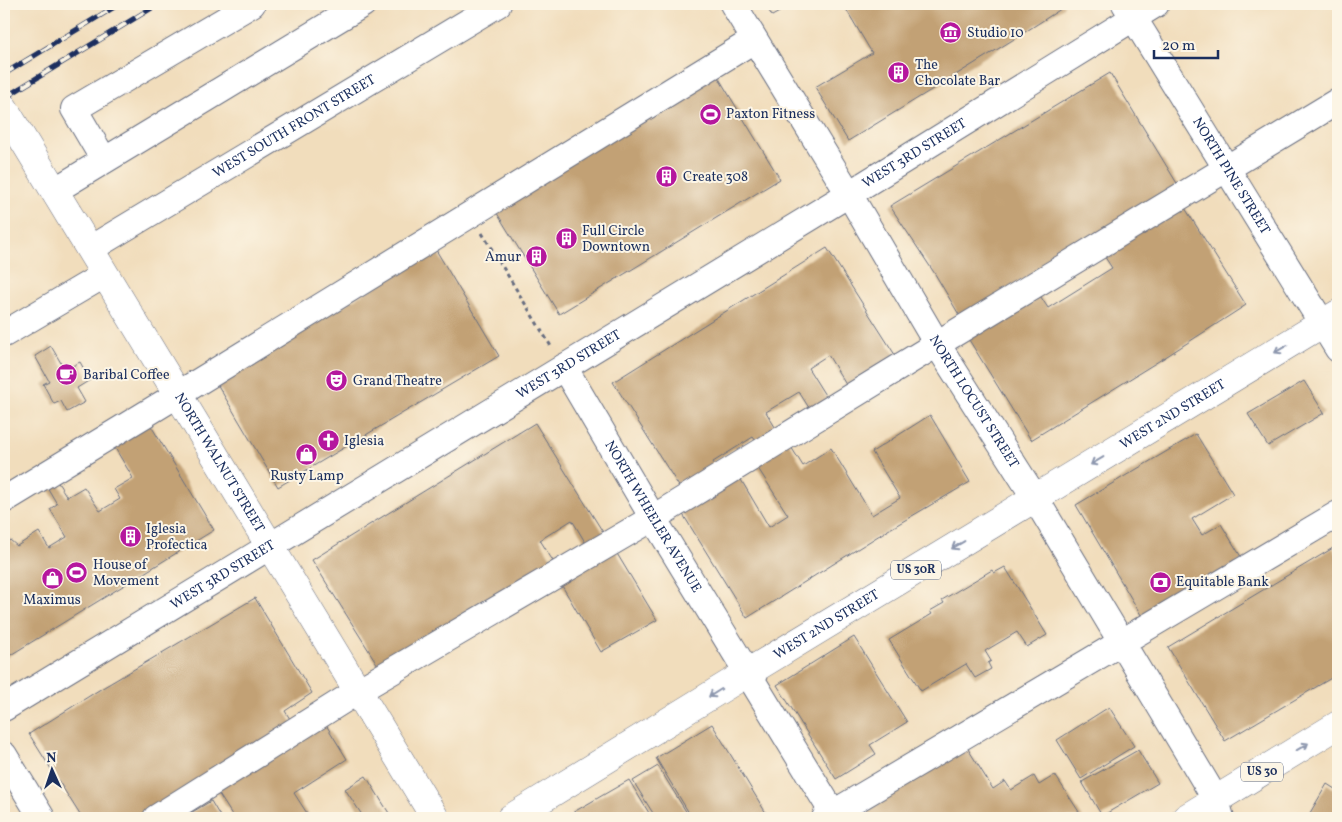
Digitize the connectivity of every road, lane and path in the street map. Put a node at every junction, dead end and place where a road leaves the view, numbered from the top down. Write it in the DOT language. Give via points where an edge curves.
graph roads {
  1 [pos="252,4"];
  2 [pos="363,4"];
  3 [pos="498,4"];
  4 [pos="733,4"];
  5 [pos="1156,4"];
  6 [pos="1129,10"];
  7 [pos="754,40"];
  8 [pos="1338,101"];
  9 [pos="4,108"];
  10 [pos="104,160"];
  11 [pos="1228,168"];
  12 [pos="54,191"];
  13 [pos="849,194"];
  14 [pos="471,214"];
  15 [pos="90,249"];
  16 [pos="104,275"];
  17 [pos="1330,319"];
  18 [pos="4,334"];
  19 [pos="937,344"];
  20 [pos="1338,348"];
  21 [pos="564,368"];
  22 [pos="177,395"];
  23 [pos="1035,498"];
  24 [pos="4,500"];
  25 [pos="1338,514"];
  26 [pos="653,518"];
  27 [pos="270,546"];
  28 [pos="1121,642"];
  29 [pos="747,673"];
  30 [pos="358,691"];
  31 [pos="4,708"];
  32 [pos="1338,725"];
  33 [pos="4,755"];
  34 [pos="1219,809"];
  35 [pos="831,817"];
  36 [pos="42,818"];
  37 [pos="156,818"];
  38 [pos="435,818"];
  39 [pos="511,818"];
  40 [pos="1186,818"];
  1 -- 10 [label="street" via="74,109"];
  2 -- 10 [label="street"];
  3 -- 15 [label="street, WEST SOUTH FRONT STREET"];
  4 -- 7 [label="street, NORTH LOCUST STREET"];
  5 -- 6 [label="street, WEST 3RD STREET"];
  6 -- 11 [label="street, NORTH PINE STREET"];
  6 -- 13 [label="street, WEST 3RD STREET"];
  7 -- 13 [label="street, NORTH LOCUST STREET"];
  7 -- 14 [label="street"];
  8 -- 11 [label="street"];
  9 -- 12 [label="main road, NORTH WALNUT STREET"];
  10 -- 12 [label="street"];
  11 -- 17 [label="street, NORTH PINE STREET"];
  11 -- 19 [label="street"];
  12 -- 15 [label="main road, NORTH WALNUT STREET"];
  13 -- 19 [label="street, NORTH LOCUST STREET"];
  13 -- 21 [label="street, WEST 3RD STREET"];
  14 -- 21 [label="path"];
  14 -- 22 [label="street"];
  15 -- 16 [label="main road, NORTH WALNUT STREET"];
  16 -- 18 [label="street"];
  16 -- 22 [label="main road, NORTH WALNUT STREET"];
  17 -- 20 [label="street, NORTH PINE STREET"];
  17 -- 23 [label="main road, WEST 2ND STREET / US 30R, one-way"];
  19 -- 23 [label="street, NORTH LOCUST STREET"];
  19 -- 26 [label="street"];
  21 -- 26 [label="street, NORTH WHEELER AVENUE"];
  21 -- 27 [label="street, WEST 3RD STREET"];
  22 -- 24 [label="street"];
  22 -- 27 [label="main road, NORTH WALNUT STREET"];
  23 -- 28 [label="street, NORTH LOCUST STREET"];
  23 -- 29 [label="main road, WEST 2ND STREET / US 30R, one-way"];
  25 -- 28 [label="street"];
  26 -- 29 [label="street, NORTH WHEELER AVENUE"];
  26 -- 30 [label="street"];
  27 -- 30 [label="main road, NORTH WALNUT STREET"];
  27 -- 31 [label="street, WEST 3RD STREET"];
  28 -- 34 [label="street, NORTH LOCUST STREET"];
  28 -- 35 [label="street"];
  29 -- 35 [label="street, NORTH WHEELER AVENUE"];
  29 -- 39 [label="main road, WEST 2ND STREET / US 30R, one-way"];
  30 -- 37 [label="street"];
  30 -- 38 [label="main road, NORTH WALNUT STREET"];
  34 -- 32 [label="main road, US 30, one-way"];
  33 -- 36 [label="street"];
  34 -- 40 [label="main road, US 30"];
}
